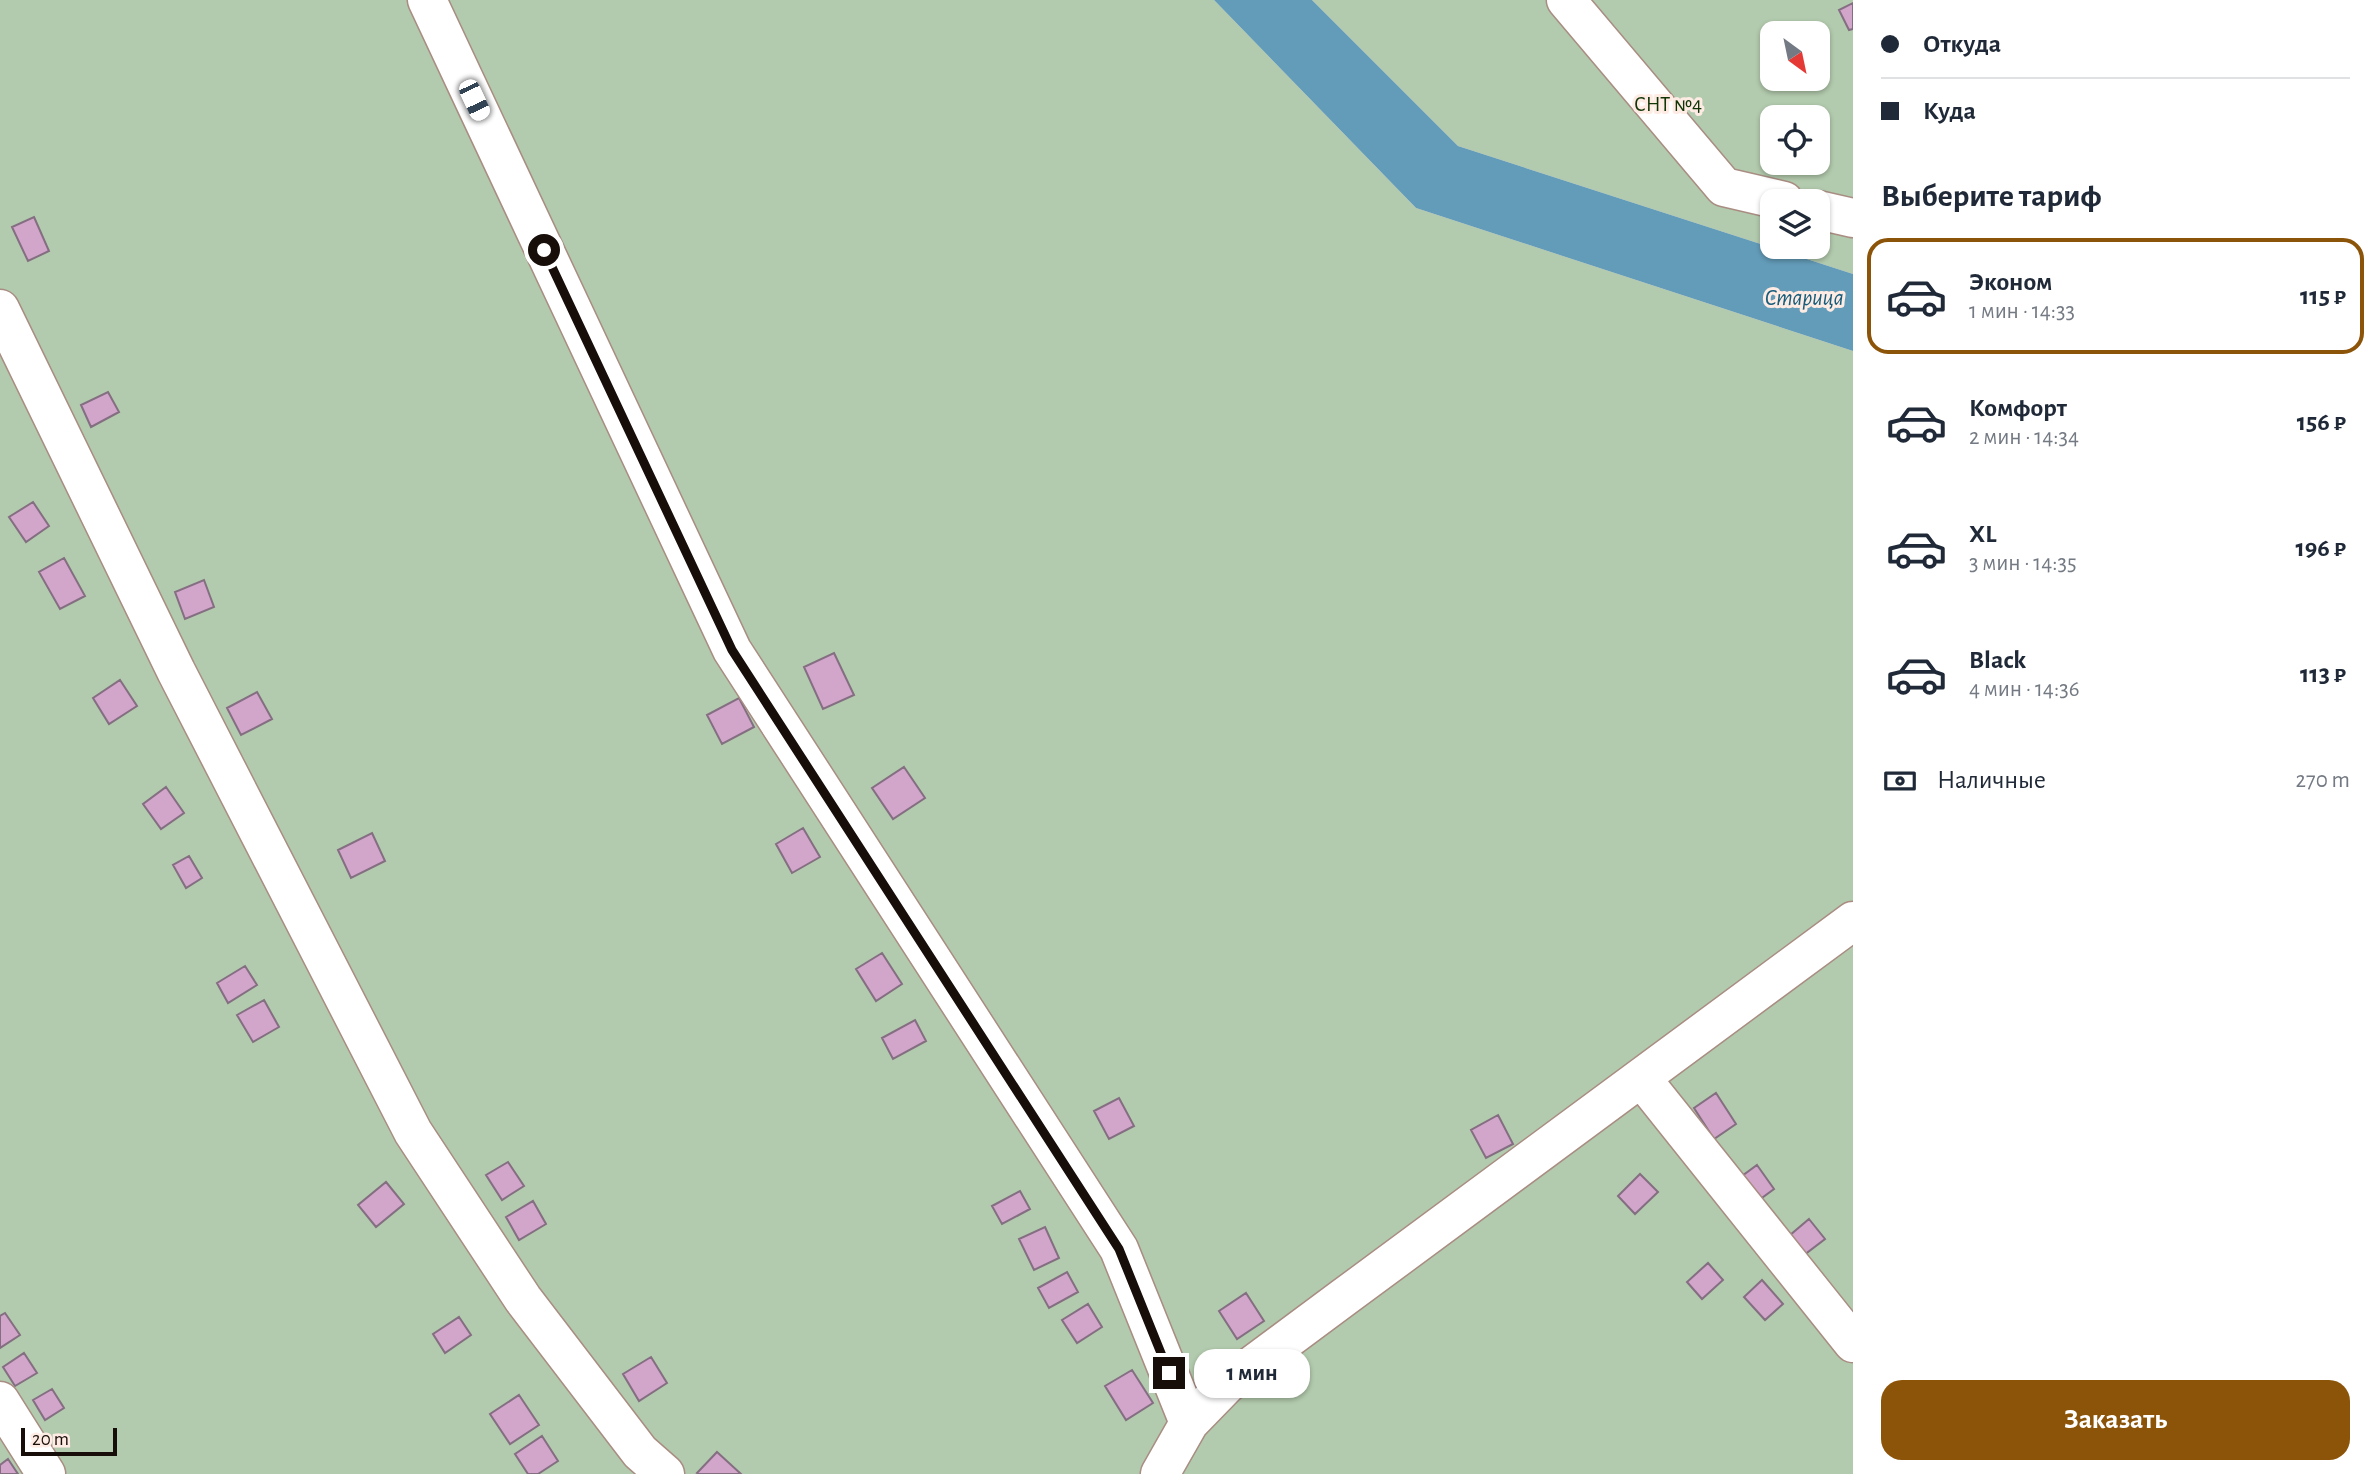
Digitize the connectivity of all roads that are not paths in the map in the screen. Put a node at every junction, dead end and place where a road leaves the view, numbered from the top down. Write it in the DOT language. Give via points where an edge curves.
graph roads {
  1 [pos="427,0"];
  2 [pos="1566,0"];
  3 [pos="1760,195"];
  4 [pos="1830,213"];
  5 [pos="1853,218"];
  6 [pos="0,309"];
  7 [pos="1853,920"];
  8 [pos="1642,1079"];
  9 [pos="1853,1343"];
  10 [pos="0,1401"];
  11 [pos="1189,1423"];
  12 [pos="46,1474"];
  13 [pos="665,1474"];
  14 [pos="1160,1474"];
  1 -- 11 [label="street" via="732,650 1119,1249"];
  2 -- 3 [label="street" via="1724,187"];
  4 -- 5 [label="street"];
  6 -- 13 [label="street" via="176,671 413,1132 523,1299 640,1452"];
  7 -- 8 [label="street"];
  8 -- 9 [label="street"];
  8 -- 11 [label="street" via="1227,1384"];
  10 -- 12 [label="street"];
  11 -- 14 [label="street"];
}
